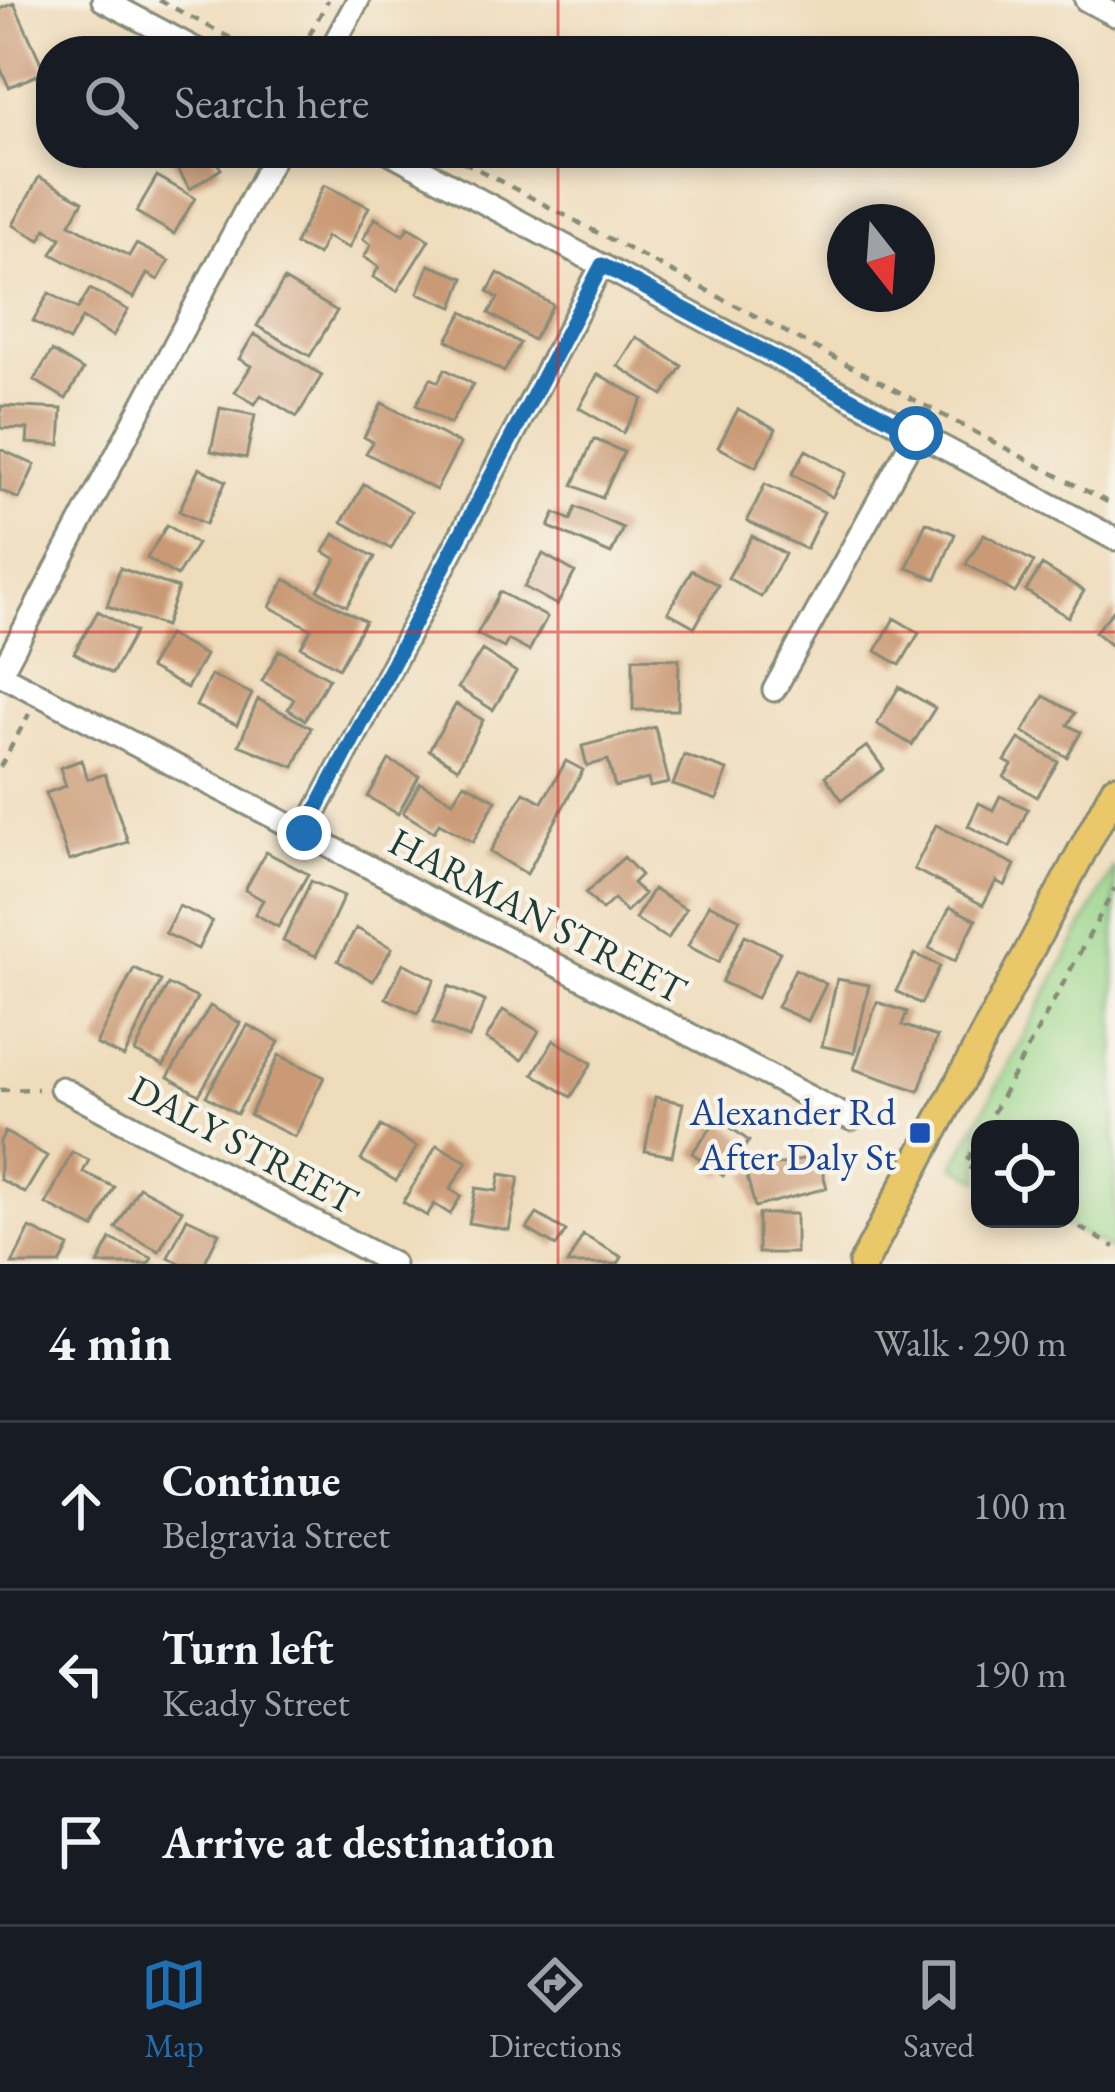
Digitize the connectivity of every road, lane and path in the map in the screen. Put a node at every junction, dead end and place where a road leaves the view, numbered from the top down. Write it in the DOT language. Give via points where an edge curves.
graph roads {
  1 [pos="103,0"];
  2 [pos="159,0"];
  3 [pos="328,0"];
  4 [pos="358,0"];
  5 [pos="1086,0"];
  6 [pos="1115,15"];
  7 [pos="171,36"];
  8 [pos="227,36"];
  9 [pos="309,36"];
  10 [pos="338,36"];
  11 [pos="268,168"];
  12 [pos="419,168"];
  13 [pos="475,168"];
  14 [pos="589,228"];
  15 [pos="576,252"];
  16 [pos="602,265"];
  17 [pos="916,433"];
  18 [pos="1115,506"];
  19 [pos="1115,538"];
  20 [pos="0,674"];
  21 [pos="774,690"];
  22 [pos="31,711"];
  23 [pos="0,767"];
  24 [pos="1115,789"];
  25 [pos="1115,830"];
  26 [pos="304,833"];
  27 [pos="1115,888"];
  28 [pos="62,1088"];
  29 [pos="0,1090"];
  30 [pos="850,1119"];
  31 [pos="989,1120"];
  32 [pos="971,1145"];
  33 [pos="954,1159"];
  34 [pos="971,1168"];
  35 [pos="1079,1227"];
  36 [pos="1115,1247"];
  37 [pos="393,1264"];
  38 [pos="863,1264"];
  39 [pos="885,1264"];
  1 -- 7 [label="street"];
  2 -- 8 [label="path"];
  3 -- 9 [label="path"];
  4 -- 10 [label="street"];
  5 -- 6 [label="street"];
  11 -- 20 [label="street"];
  12 -- 15 [label="street"];
  13 -- 14 [label="path"];
  14 -- 15 [label="path"];
  14 -- 18 [label="path"];
  15 -- 16 [label="street"];
  16 -- 17 [label="street"];
  16 -- 26 [label="street"];
  17 -- 19 [label="street"];
  17 -- 21 [label="street"];
  20 -- 26 [label="street, HARMAN STREET"];
  22 -- 23 [label="path"];
  24 -- 38 [label="main road"];
  25 -- 33 [label="main road"];
  26 -- 30 [label="street, HARMAN STREET"];
  27 -- 31 [label="path"];
  28 -- 29 [label="path"];
  28 -- 37 [label="street, DALY STREET"];
  32 -- 33 [label="path"];
  33 -- 34 [label="path"];
  33 -- 39 [label="main road"];
  35 -- 36 [label="path"];
}
